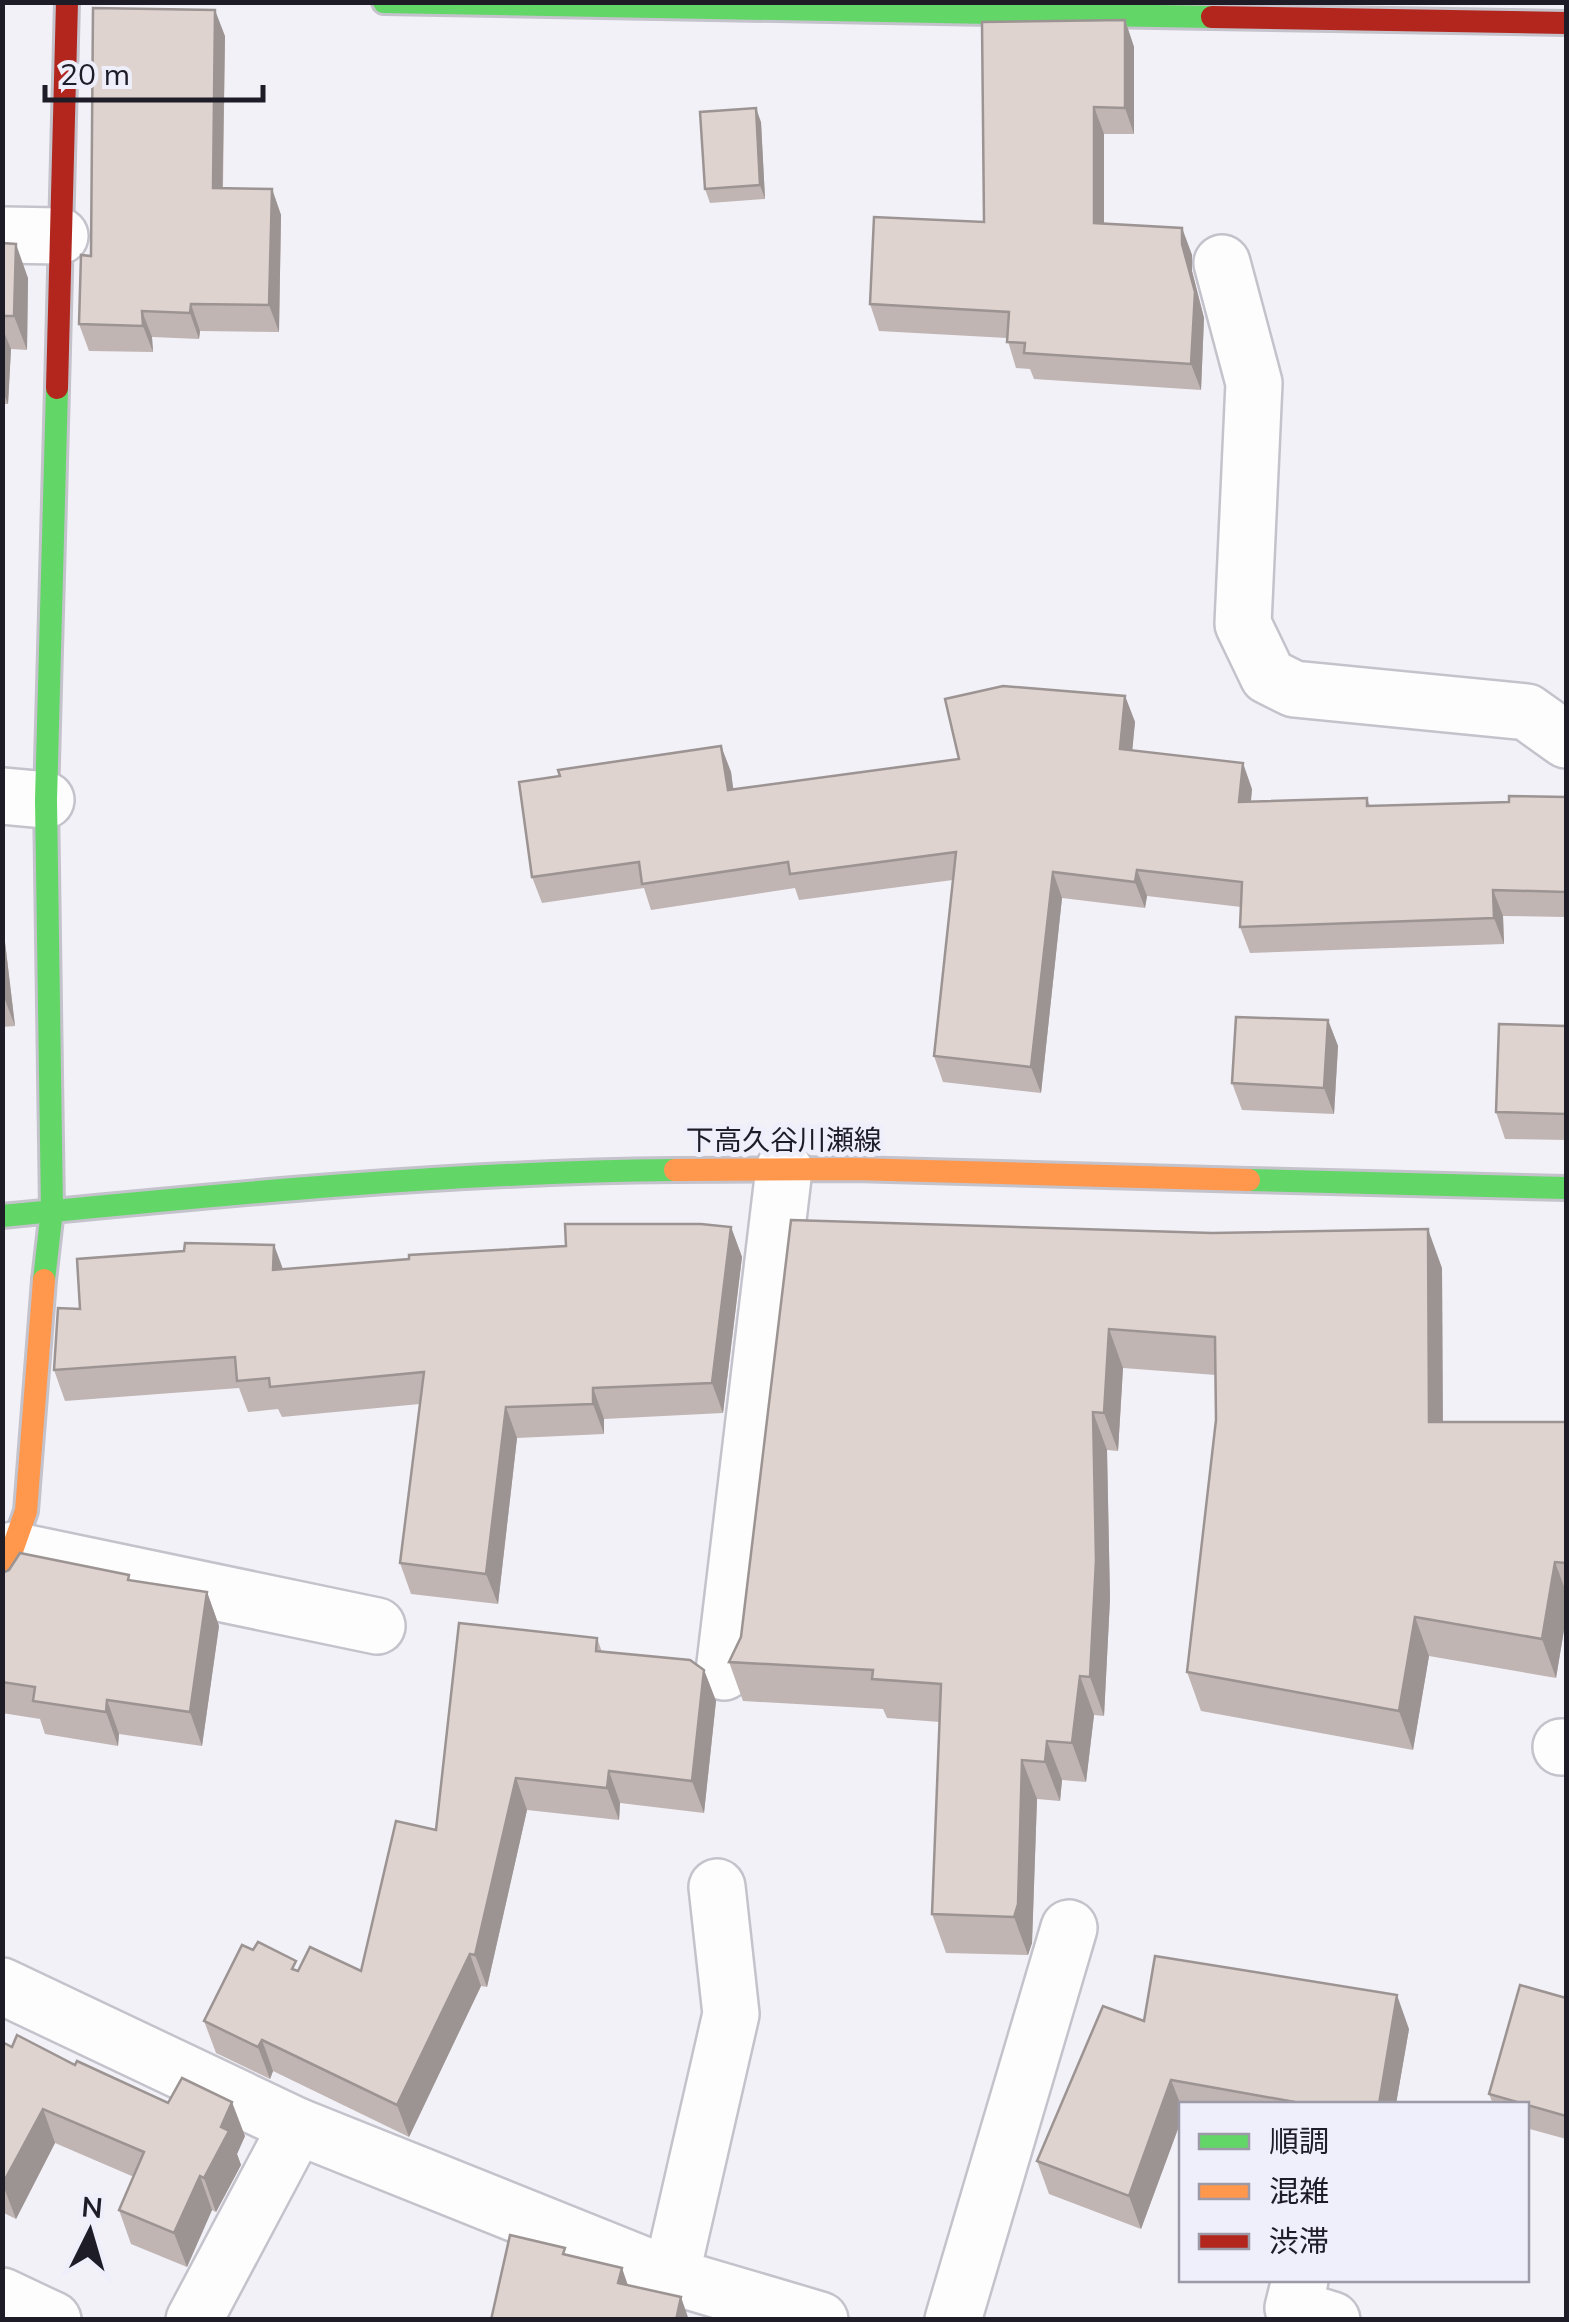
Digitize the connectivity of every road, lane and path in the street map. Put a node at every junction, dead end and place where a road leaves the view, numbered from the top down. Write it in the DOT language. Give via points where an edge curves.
graph roads {
  1 [pos="66,2"];
  2 [pos="384,2"];
  3 [pos="1566,23"];
  4 [pos="2,234"];
  5 [pos="60,236"];
  6 [pos="1222,264"];
  7 [pos="1566,740"];
  8 [pos="24,798"];
  9 [pos="784,1169"];
  10 [pos="1566,1188"];
  11 [pos="52,1210"];
  12 [pos="2,1216"];
  13 [pos="8,1565"];
  14 [pos="377,1626"];
  15 [pos="724,1672"];
  16 [pos="717,1887"];
  17 [pos="1069,1928"];
  18 [pos="2,1986"];
  19 [pos="298,2126"];
  20 [pos="671,2276"];
  21 [pos="1300,2282"];
  22 [pos="2,2296"];
  23 [pos="53,2320"];
  24 [pos="194,2320"];
  25 [pos="820,2320"];
  26 [pos="952,2320"];
  27 [pos="1332,2320"];
  1 -- 5 [label="street"];
  2 -- 3 [label="street"];
  4 -- 5 [label="street"];
  5 -- 8 [label="street"];
  6 -- 7 [label="street" via="1254,383 1242,624 1268,676 1294,689 1527,712"];
  8 -- 11 [label="street"];
  9 -- 10 [label="street, 下高久谷川瀬線"];
  9 -- 11 [label="street, 下高久谷川瀬線" via="547,1170"];
  9 -- 15 [label="street"];
  11 -- 12 [label="street, 下高久谷川瀬線"];
  11 -- 13 [label="street" via="26,1512"];
  13 -- 14 [label="street"];
  16 -- 20 [label="street" via="731,2014"];
  17 -- 26 [label="street"];
  18 -- 19 [label="street"];
  19 -- 20 [label="street"];
  19 -- 24 [label="street"];
  20 -- 25 [label="street"];
  21 -- 27 [label="street" via="1293,2308"];
  22 -- 23 [label="street"];
}
